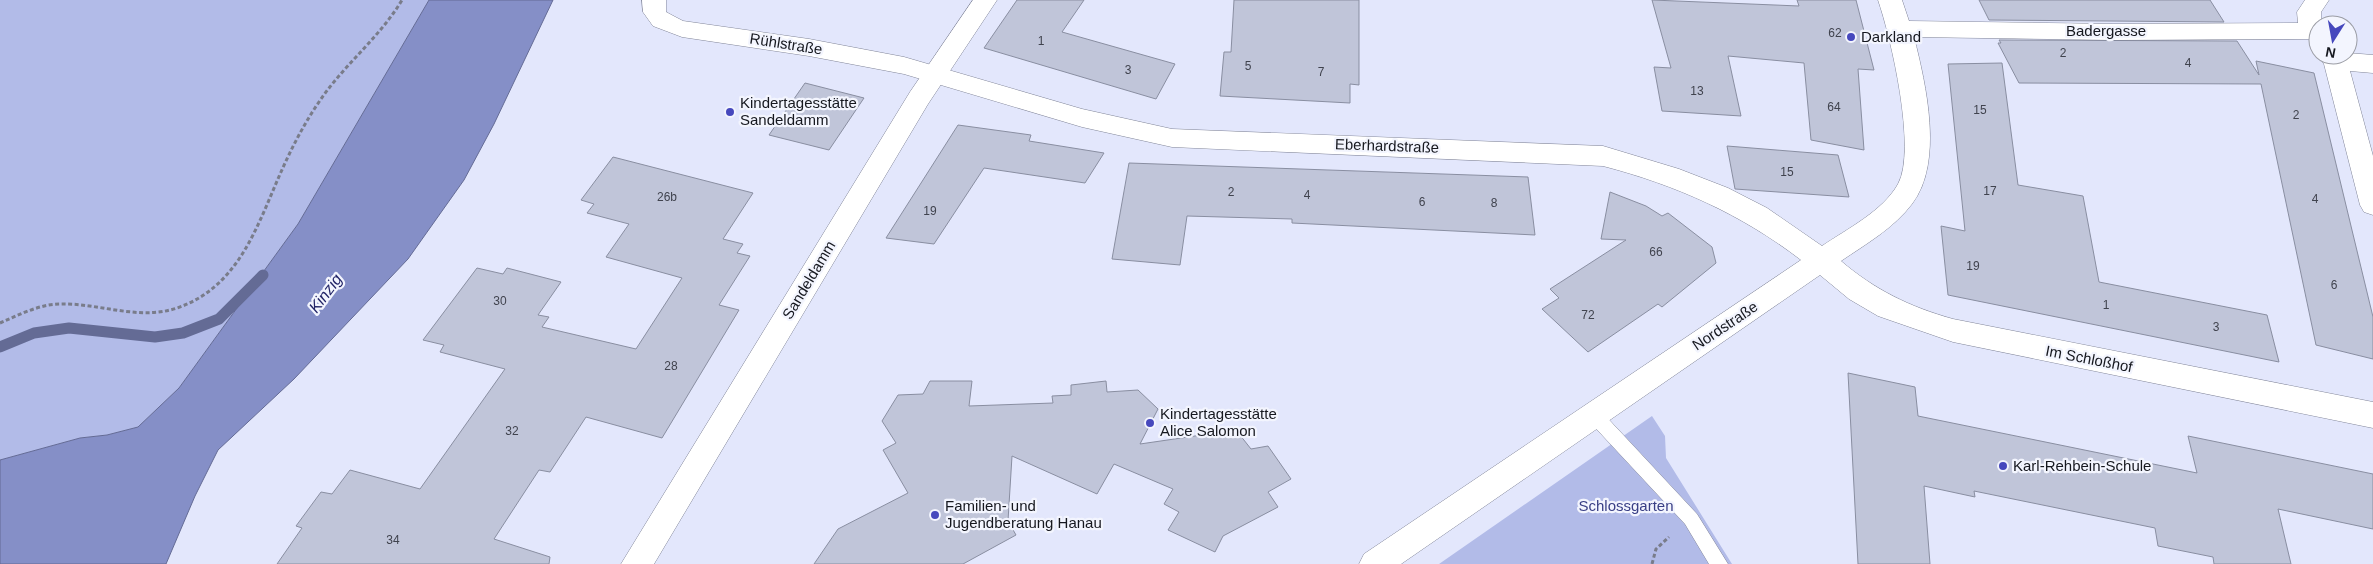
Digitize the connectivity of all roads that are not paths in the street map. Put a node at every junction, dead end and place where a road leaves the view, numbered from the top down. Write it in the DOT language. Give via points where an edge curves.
graph roads {
  1 [pos="654,0"];
  2 [pos="985,0"];
  3 [pos="1890,0"];
  4 [pos="2317,0"];
  5 [pos="2310,15"];
  6 [pos="1901,29"];
  7 [pos="2308,36"];
  8 [pos="2358,62"];
  9 [pos="2373,64"];
  10 [pos="2334,65"];
  11 [pos="935,73"];
  12 [pos="2373,205"];
  13 [pos="1822,261"];
  14 [pos="1594,415"];
  15 [pos="2373,415"];
  16 [pos="637,564"];
  17 [pos="1375,564"];
  18 [pos="1719,564"];
  1 -- 11 [label="street, Rühlstraße" via="652,9 656,17 682,29 800,46"];
  2 -- 11 [label="street, Sandeldamm"];
  3 -- 6 [label="street, Nordstraße"];
  4 -- 5 [label="street"];
  6 -- 7 [label="street, Badergasse"];
  6 -- 13 [label="street, Nordstraße" via="1913,90 1915,174 1904,196 1890,210"];
  8 -- 9 [label="street"];
  10 -- 12 [label="street"];
  11 -- 13 [label="street, Eberhardstraße" via="1131,132 1172,138 1603,156 1650,168 1736,203"];
  11 -- 16 [label="street, Sandeldamm"];
  13 -- 14 [label="street, Nordstraße"];
  13 -- 15 [label="street, Im Schloßhof" via="1862,294 1886,308 1927,324"];
  14 -- 17 [label="street, Nordstraße"];
  14 -- 18 [label="lane" via="1690,519"];
}
